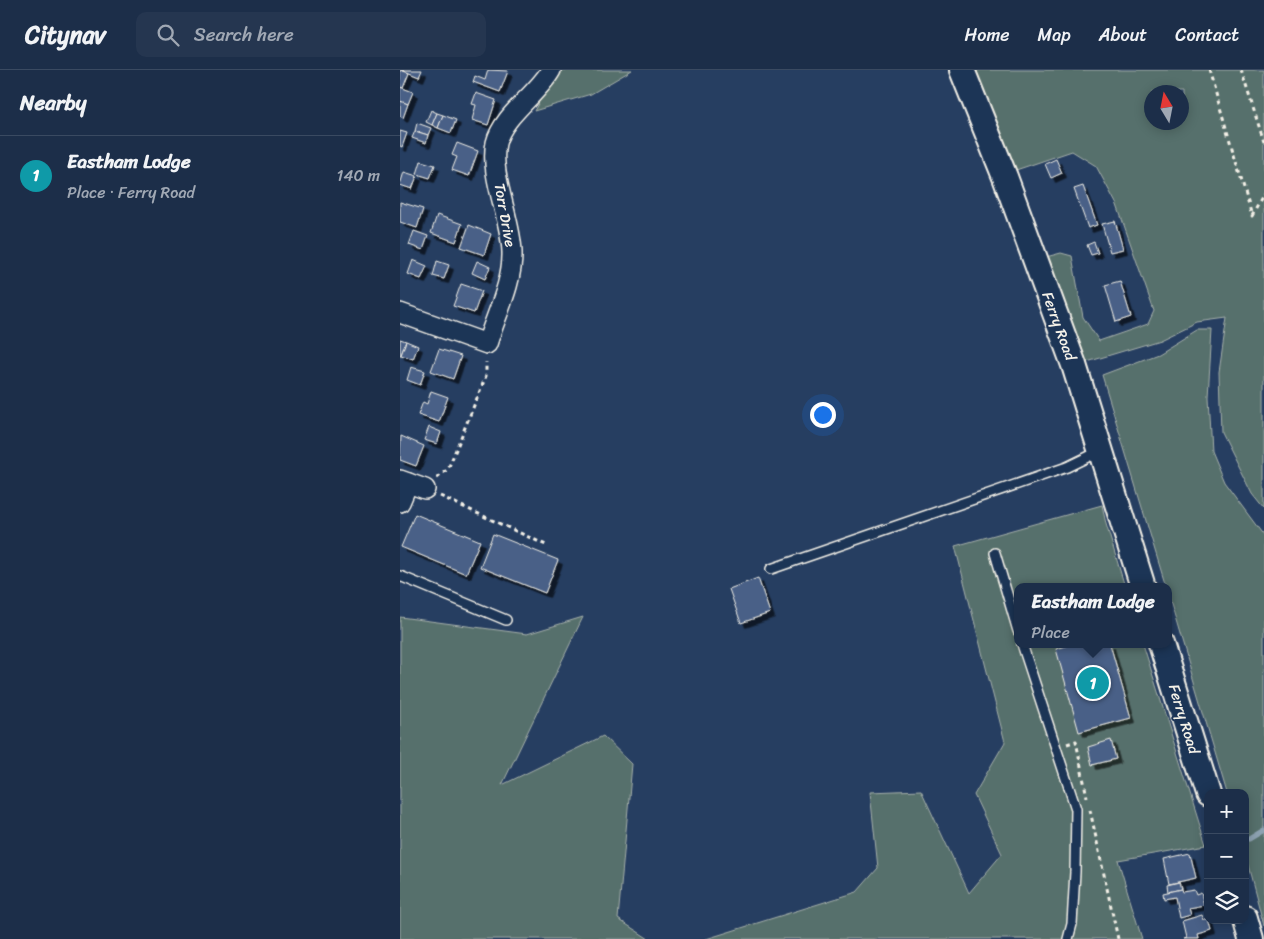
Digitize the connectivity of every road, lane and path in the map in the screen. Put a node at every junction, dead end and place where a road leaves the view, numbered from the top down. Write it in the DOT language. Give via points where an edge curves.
graph roads {
  1 [pos="551,70"];
  2 [pos="962,70"];
  3 [pos="1209,70"];
  4 [pos="1241,70"];
  5 [pos="1264,142"];
  6 [pos="1264,194"];
  7 [pos="400,312"];
  8 [pos="487,344"];
  9 [pos="1100,451"];
  10 [pos="411,484"];
  11 [pos="400,502"];
  12 [pos="548,546"];
  13 [pos="995,553"];
  14 [pos="771,569"];
  15 [pos="400,576"];
  16 [pos="1142,583"];
  17 [pos="1014,617"];
  18 [pos="506,620"];
  19 [pos="1023,648"];
  20 [pos="1162,648"];
  21 [pos="1056,747"];
  22 [pos="1206,789"];
  23 [pos="1247,924"];
  24 [pos="1068,939"];
  25 [pos="1118,939"];
  26 [pos="1251,939"];
  1 -- 8 [label="street, Torr Drive" via="496,141 496,171 509,222 512,253 510,272"];
  2 -- 9 [label="street, Ferry Road" via="1074,365"];
  3 -- 6 [label="path" via="1252,216"];
  4 -- 5 [label="path"];
  7 -- 8 [label="street"];
  8 -- 10 [label="path" via="486,376 448,469"];
  9 -- 14 [label="lane" via="1067,467"];
  9 -- 16 [label="street, Ferry Road"];
  10 -- 11 [label="street"];
  10 -- 12 [label="path"];
  13 -- 17 [label="lane"];
  15 -- 18 [label="lane"];
  19 -- 21 [label="lane"];
  20 -- 22 [label="street, Ferry Road"];
  21 -- 24 [label="lane" via="1076,809 1076,872"];
  21 -- 25 [label="path" via="1076,741"];
  23 -- 26 [label="street"];
}
